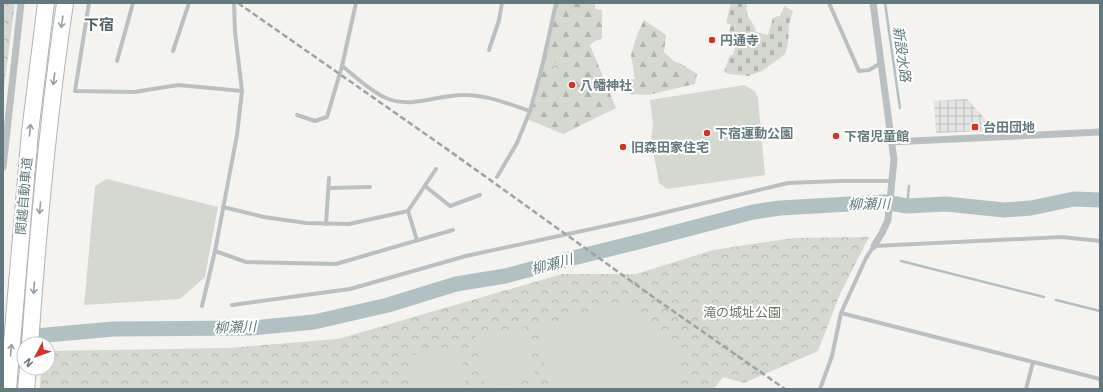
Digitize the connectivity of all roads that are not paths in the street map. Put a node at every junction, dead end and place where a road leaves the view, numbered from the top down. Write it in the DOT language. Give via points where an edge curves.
graph roads {
  1 [pos="21,3"];
  2 [pos="46,3"];
  3 [pos="64,3"];
  4 [pos="89,3"];
  5 [pos="133,3"];
  6 [pos="189,3"];
  7 [pos="234,3"];
  8 [pos="356,3"];
  9 [pos="502,3"];
  10 [pos="556,3"];
  11 [pos="829,3"];
  12 [pos="874,3"];
  13 [pos="489,50"];
  14 [pos="173,51"];
  15 [pos="117,61"];
  16 [pos="881,63"];
  17 [pos="342,66"];
  18 [pos="242,91"];
  19 [pos="530,111"];
  20 [pos="297,114"];
  21 [pos="1100,132"];
  22 [pos="891,142"];
  23 [pos="3,167"];
  24 [pos="436,169"];
  25 [pos="497,177"];
  26 [pos="329,178"];
  27 [pos="892,181"];
  28 [pos="425,186"];
  29 [pos="370,187"];
  30 [pos="329,188"];
  31 [pos="480,195"];
  32 [pos="223,207"];
  33 [pos="408,211"];
  34 [pos="326,224"];
  35 [pos="453,230"];
  36 [pos="418,240"];
  37 [pos="1100,241"];
  38 [pos="874,246"];
  39 [pos="215,251"];
  40 [pos="232,305"];
  41 [pos="202,306"];
  42 [pos="841,313"];
  43 [pos="31,336"];
  44 [pos="1033,362"];
  45 [pos="27,376"];
  46 [pos="1100,379"];
  47 [pos="822,388"];
  48 [pos="8,389"];
  49 [pos="26,389"];
  50 [pos="1026,389"];
  1 -- 23 [label="street"];
  48 -- 2 [label="highway, 関越自動車道, one-way" via="30,132"];
  3 -- 43 [label="highway, 関越自動車道, one-way" via="36,249"];
  4 -- 18 [label="street" via="75,91 134,92 178,85"];
  5 -- 15 [label="street"];
  6 -- 14 [label="street"];
  7 -- 18 [label="street"];
  8 -- 17 [label="street"];
  9 -- 13 [label="street"];
  10 -- 19 [label="street"];
  11 -- 16 [label="street" via="859,71 869,70"];
  12 -- 16 [label="street"];
  16 -- 22 [label="street"];
  17 -- 19 [label="street" via="387,99 416,102 462,95 487,98"];
  17 -- 20 [label="street" via="327,117 314,121"];
  18 -- 32 [label="street" via="237,135"];
  19 -- 25 [label="street" via="517,143"];
  21 -- 22 [label="street"];
  22 -- 27 [label="street" via="894,160"];
  24 -- 28 [label="street"];
  26 -- 30 [label="street"];
  27 -- 38 [label="street" via="888,220"];
  27 -- 40 [label="street" via="788,183 466,256 350,289"];
  28 -- 31 [label="street" via="450,206"];
  28 -- 33 [label="street"];
  29 -- 30 [label="street"];
  30 -- 34 [label="street"];
  32 -- 34 [label="street" via="264,217"];
  32 -- 39 [label="street"];
  33 -- 34 [label="street" via="349,224"];
  33 -- 36 [label="street"];
  35 -- 36 [label="street"];
  36 -- 39 [label="street" via="336,264 246,262"];
  37 -- 38 [label="street" via="1062,237"];
  38 -- 42 [label="street"];
  39 -- 41 [label="street"];
  42 -- 44 [label="street"];
  42 -- 47 [label="street"];
  44 -- 46 [label="street"];
  44 -- 50 [label="street"];
  45 -- 49 [label="highway"];
}
